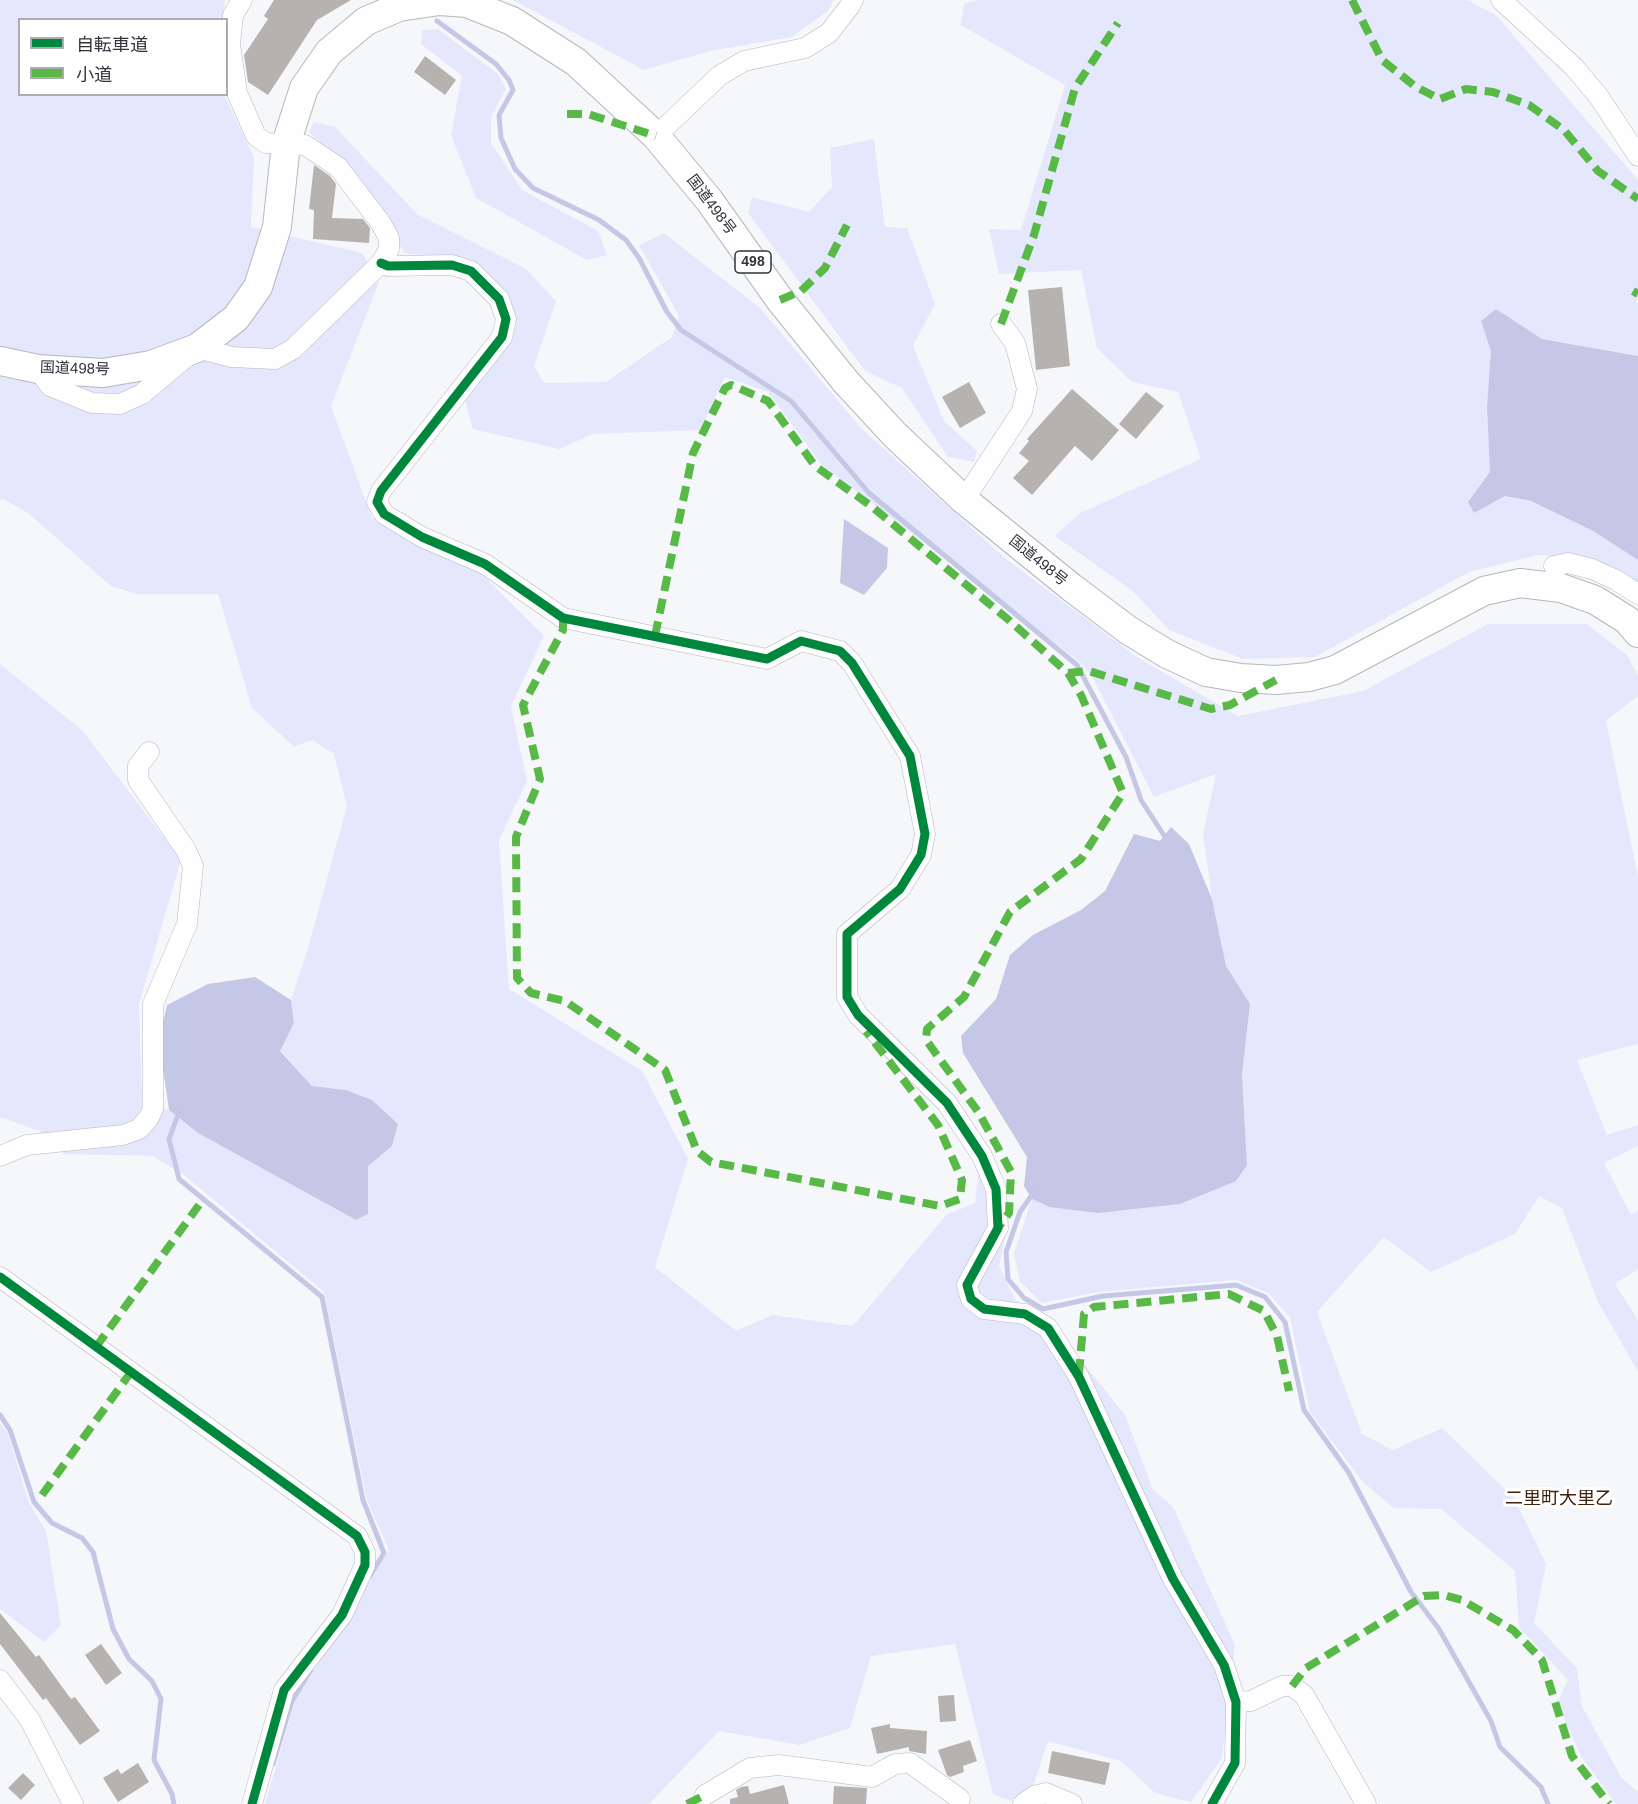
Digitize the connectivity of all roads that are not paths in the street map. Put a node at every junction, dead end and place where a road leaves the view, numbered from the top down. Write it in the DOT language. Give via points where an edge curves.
graph roads {
  1 [pos="242,0"];
  2 [pos="853,0"];
  3 [pos="1501,0"];
  4 [pos="465,2"];
  5 [pos="656,136"];
  6 [pos="286,144"];
  7 [pos="1638,156"];
  8 [pos="381,263"];
  9 [pos="1000,324"];
  10 [pos="197,348"];
  11 [pos="0,361"];
  12 [pos="964,500"];
  13 [pos="1554,566"];
  14 [pos="1638,594"];
  15 [pos="1638,633"];
  16 [pos="149,752"];
  17 [pos="0,1156"];
  18 [pos="0,1277"];
  19 [pos="0,1680"];
  20 [pos="1236,1702"];
  21 [pos="705,1795"];
  22 [pos="963,1802"];
  23 [pos="73,1804"];
  24 [pos="252,1804"];
  25 [pos="1023,1804"];
  26 [pos="1072,1804"];
  27 [pos="1212,1804"];
  28 [pos="1366,1804"];
  1 -- 6 [label="street" via="233,15 230,44 237,93 255,136 266,143"];
  2 -- 5 [label="street" via="829,33 805,48 744,61 719,76"];
  3 -- 7 [label="street" via="1574,67"];
  4 -- 5 [label="highway, 国道498号 / 498" via="512,21 576,62"];
  4 -- 6 [label="highway, 国道498号 / 498" via="399,7 366,21 329,52 304,87"];
  5 -- 12 [label="highway, 国道498号 / 498" via="846,382"];
  6 -- 8 [label="street" via="305,145 338,167 389,238"];
  6 -- 10 [label="highway, 国道498号 / 498" via="277,227 258,287 236,318"];
  8 -- 10 [label="street" via="293,349 274,359 232,357"];
  8 -- 20 [label="street" via="452,265 471,271 499,299 506,319 502,337 381,491 377,502 384,514 422,537 485,564 563,618 767,659 801,641 840,651 852,663 909,756 925,834 921,855 900,889 847,934 847,997 858,1015 947,1103 982,1156 996,1189 998,1228 967,1285 971,1299 984,1309 1025,1314 1048,1328 1079,1377 1173,1579 1224,1665"];
  9 -- 12 [label="street" via="1015,343 1027,389 1022,411"];
  10 -- 11 [label="highway, 国道498号 / 498" via="151,365 103,373 38,369"];
  12 -- 15 [label="highway, 国道498号 / 498" via="1128,630 1206,672 1276,680 1335,670 1484,591 1520,583 1561,588 1595,600 1627,620"];
  13 -- 14 [label="street" via="1568,563 1592,569"];
  16 -- 17 [label="street" via="138,766 138,780 193,866 187,924 153,1004 153,1109 139,1129 123,1135 27,1144"];
  18 -- 24 [label="street" via="357,1536 365,1552 365,1565 342,1615 284,1690"];
  19 -- 23 [label="street" via="30,1720"];
  20 -- 27 [label="street" via="1235,1763"];
  20 -- 28 [label="street" via="1251,1701 1282,1686 1292,1686 1304,1695"];
  21 -- 22 [label="street" via="750,1768 779,1765 872,1777 895,1764 910,1763"];
  25 -- 26 [label="street" via="1046,1793"];
}
